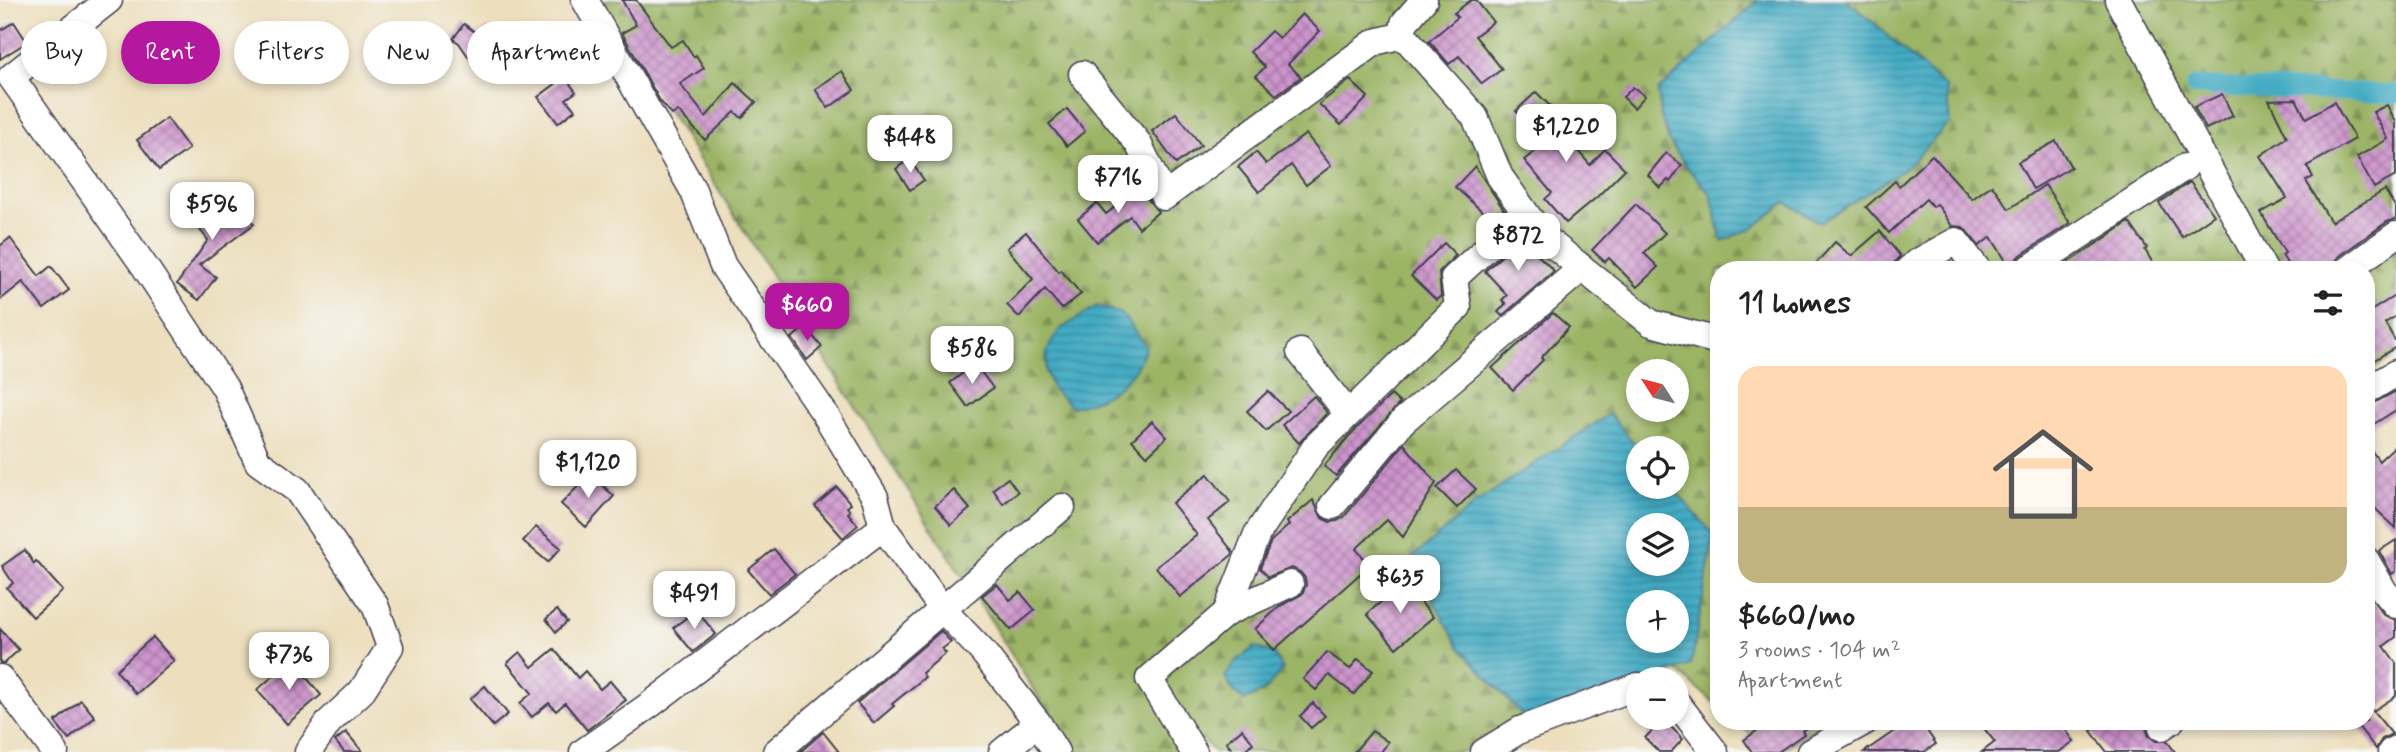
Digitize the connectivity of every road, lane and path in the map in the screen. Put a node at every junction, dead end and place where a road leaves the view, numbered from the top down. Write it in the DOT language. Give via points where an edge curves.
graph roads {
  1 [pos="109,0"];
  2 [pos="585,0"];
  3 [pos="1424,0"];
  4 [pos="2118,0"];
  5 [pos="1403,35"];
  6 [pos="1082,74"];
  7 [pos="5,78"];
  8 [pos="2185,167"];
  9 [pos="1525,212"];
  10 [pos="2396,235"];
  11 [pos="1920,261"];
  12 [pos="1971,261"];
  13 [pos="2040,261"];
  14 [pos="2259,261"];
  15 [pos="2360,261"];
  16 [pos="1582,268"];
  17 [pos="1710,339"];
  18 [pos="1300,352"];
  19 [pos="2396,373"];
  20 [pos="2375,386"];
  21 [pos="1348,414"];
  22 [pos="1332,506"];
  23 [pos="1062,508"];
  24 [pos="883,527"];
  25 [pos="2375,577"];
  26 [pos="1290,584"];
  27 [pos="2385,595"];
  28 [pos="943,610"];
  29 [pos="1226,612"];
  30 [pos="0,678"];
  31 [pos="1626,690"];
  32 [pos="1689,719"];
  33 [pos="1038,723"];
  34 [pos="1850,730"];
  35 [pos="2396,749"];
  36 [pos="586,751"];
  37 [pos="55,752"];
  38 [pos="309,752"];
  39 [pos="776,752"];
  40 [pos="1002,752"];
  41 [pos="1056,752"];
  42 [pos="1194,752"];
  43 [pos="1484,752"];
  44 [pos="1714,752"];
  45 [pos="1810,752"];
  46 [pos="2391,752"];
  1 -- 7 [label="street"];
  2 -- 24 [label="street" via="693,190 723,266 876,497"];
  3 -- 5 [label="street" via="1404,23"];
  4 -- 14 [label="street"];
  5 -- 6 [label="street" via="1375,42 1164,197 1138,144"];
  5 -- 9 [label="street" via="1475,117 1500,177"];
  7 -- 38 [label="street" via="145,267 225,388 258,462 297,490 375,605 390,647 361,692 329,722"];
  8 -- 13 [label="street"];
  9 -- 16 [label="street" via="1542,236"];
  9 -- 21 [label="street" via="1454,278 1458,306"];
  10 -- 15 [label="street"];
  11 -- 12 [label="street" via="1956,241"];
  16 -- 17 [label="street" via="1651,323"];
  16 -- 22 [label="street" via="1403,421"];
  18 -- 21 [label="street"];
  19 -- 20 [label="street"];
  21 -- 29 [label="street" via="1316,446 1257,534"];
  23 -- 28 [label="street"];
  24 -- 28 [label="street"];
  24 -- 36 [label="street"];
  25 -- 27 [label="street"];
  26 -- 29 [label="street"];
  28 -- 33 [label="street" via="984,652"];
  28 -- 39 [label="street"];
  29 -- 42 [label="street" via="1149,680"];
  30 -- 37 [label="street"];
  31 -- 43 [label="street" via="1520,730"];
  32 -- 44 [label="street"];
  33 -- 40 [label="street"];
  33 -- 41 [label="street"];
  34 -- 45 [label="street"];
  35 -- 46 [label="street"];
}
